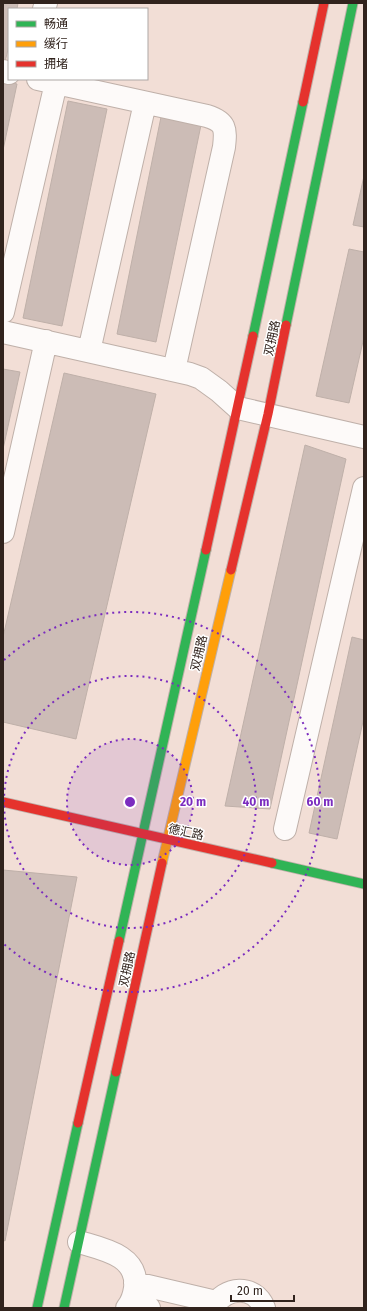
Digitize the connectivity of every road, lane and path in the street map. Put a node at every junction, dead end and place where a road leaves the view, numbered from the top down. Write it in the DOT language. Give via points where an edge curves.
graph roads {
  1 [pos="324,3"];
  2 [pos="353,3"];
  3 [pos="47,81"];
  4 [pos="145,103"];
  5 [pos="3,312"];
  6 [pos="3,332"];
  7 [pos="46,341"];
  8 [pos="89,351"];
  9 [pos="174,370"];
  10 [pos="238,408"];
  11 [pos="268,414"];
  12 [pos="364,437"];
  13 [pos="364,488"];
  14 [pos="3,532"];
  15 [pos="3,802"];
  16 [pos="285,829"];
  17 [pos="144,835"];
  18 [pos="167,841"];
  19 [pos="364,884"];
  20 [pos="79,1242"];
  21 [pos="135,1283"];
  22 [pos="215,1305"];
  23 [pos="136,1307"];
  24 [pos="37,1308"];
  25 [pos="64,1308"];
  26 [pos="264,1308"];
  1 -- 10 [label="main road, 双拥路"];
  2 -- 11 [label="main road, 双拥路"];
  3 -- 4 [label="street"];
  3 -- 5 [label="street"];
  4 -- 8 [label="street"];
  4 -- 9 [label="street" via="217,119 226,132"];
  6 -- 7 [label="street"];
  7 -- 8 [label="street"];
  7 -- 14 [label="street"];
  8 -- 9 [label="street"];
  9 -- 10 [label="street" via="201,378"];
  10 -- 11 [label="street"];
  10 -- 17 [label="main road, 双拥路"];
  11 -- 12 [label="street"];
  11 -- 18 [label="main road, 双拥路"];
  13 -- 16 [label="street"];
  15 -- 17 [label="main road, 德汇路"];
  17 -- 18 [label="main road, 德汇路"];
  17 -- 24 [label="main road, 双拥路"];
  18 -- 19 [label="main road, 德汇路"];
  18 -- 20 [label="main road, 双拥路"];
  20 -- 21 [label="street" via="113,1252 124,1259 134,1274"];
  20 -- 25 [label="main road, 双拥路"];
  21 -- 22 [label="street"];
  21 -- 23 [label="street"];
  22 -- 26 [label="street" via="226,1293 240,1290 253,1294"];
}
